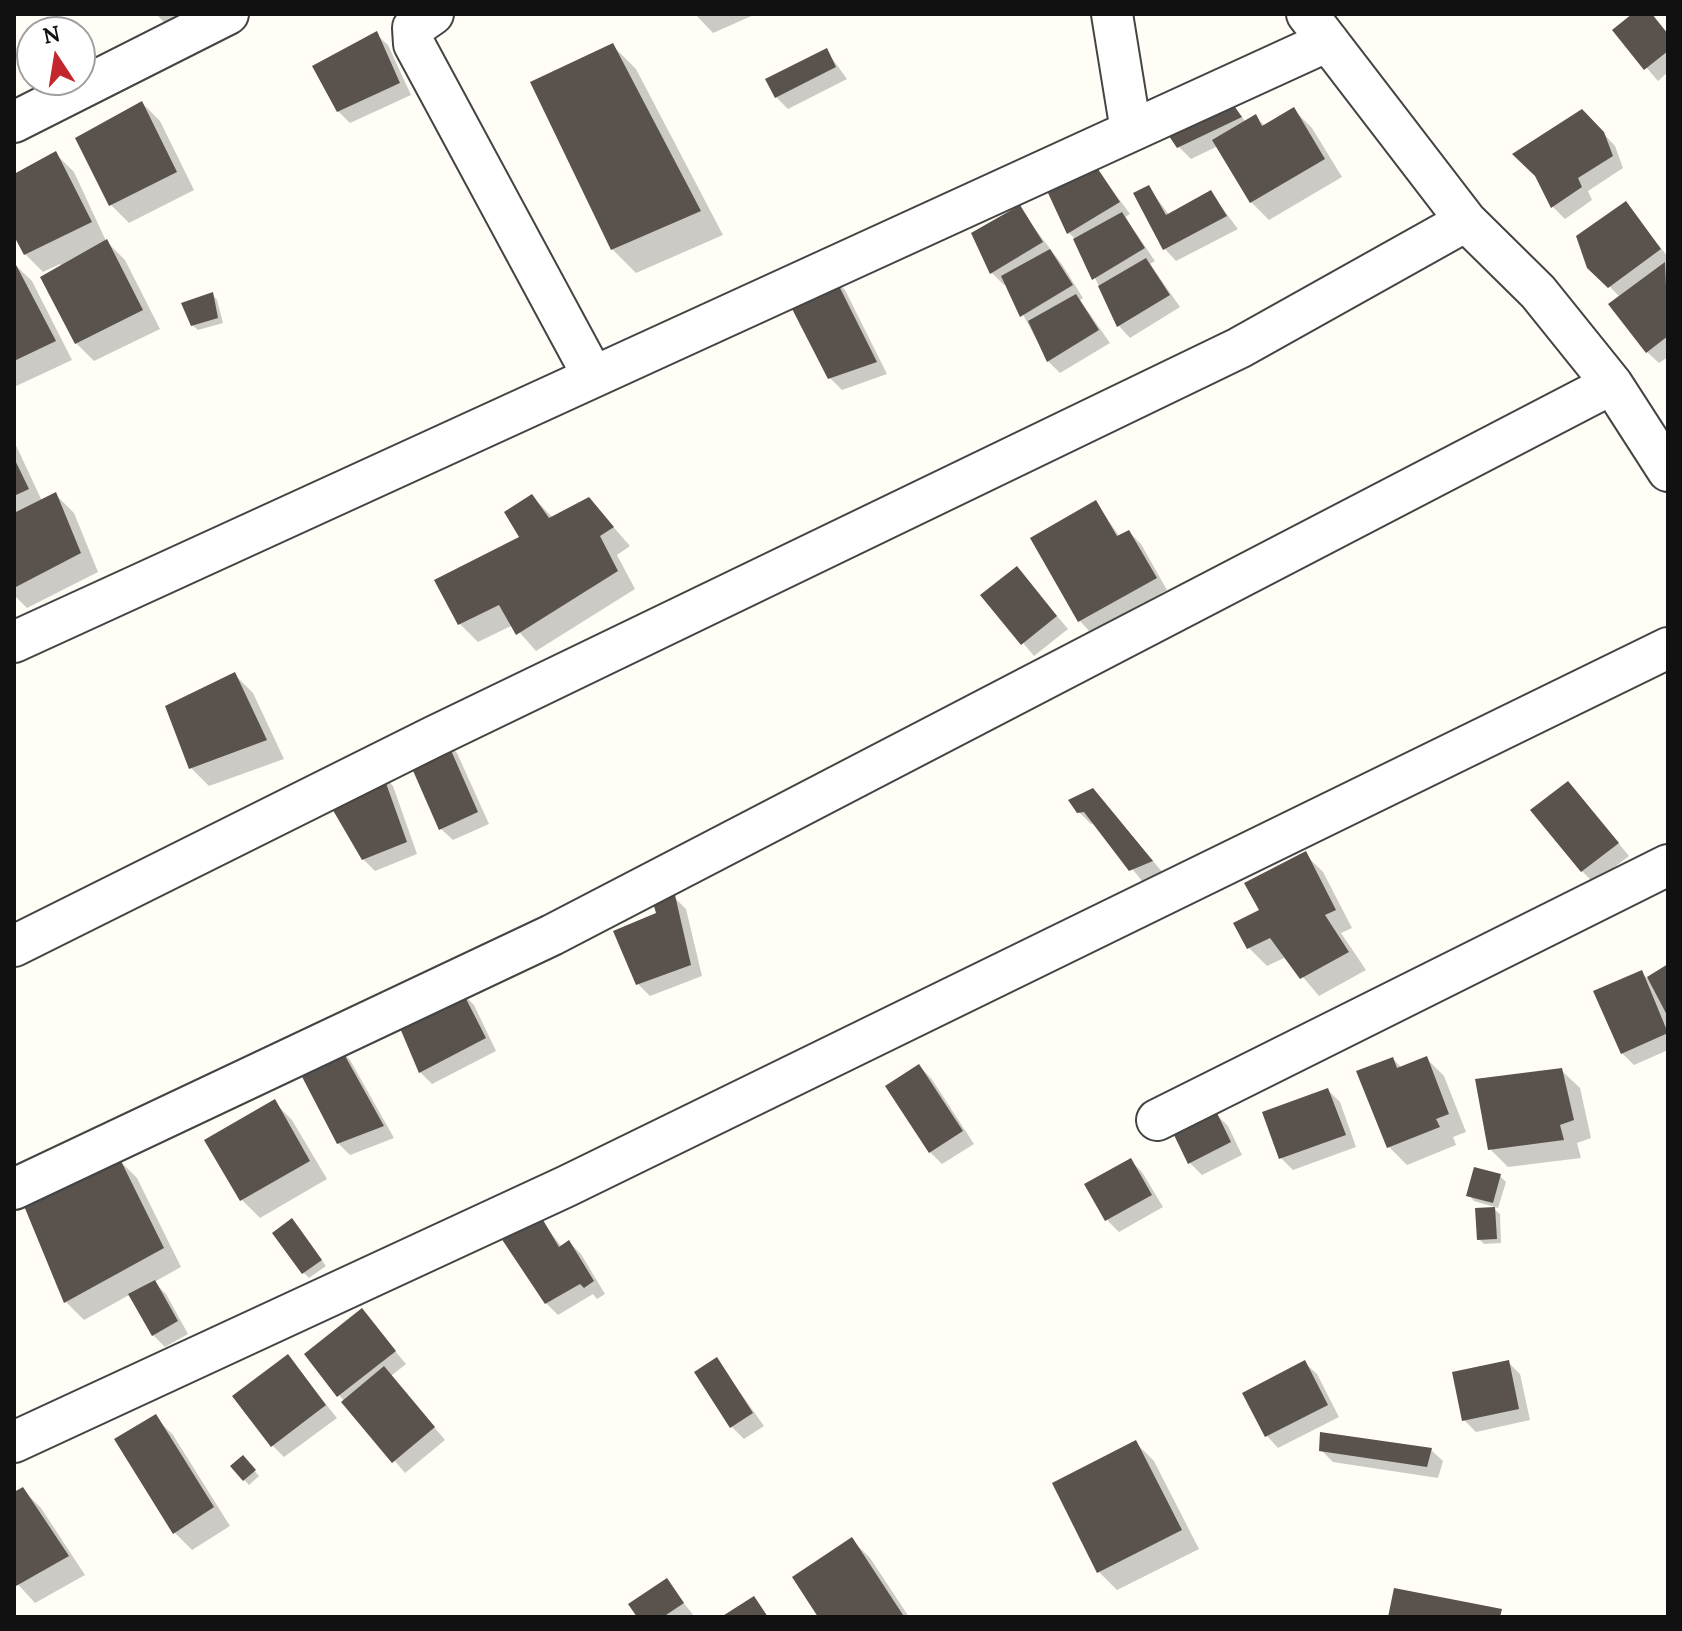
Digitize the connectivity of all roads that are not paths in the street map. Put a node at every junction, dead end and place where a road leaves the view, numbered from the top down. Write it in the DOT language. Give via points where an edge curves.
graph roads {
  1 [pos="228,14"];
  2 [pos="433,14"];
  3 [pos="1112,14"];
  4 [pos="1317,27"];
  5 [pos="14,122"];
  6 [pos="1131,131"];
  7 [pos="1466,221"];
  8 [pos="593,376"];
  9 [pos="1612,384"];
  10 [pos="1668,471"];
  11 [pos="14,642"];
  12 [pos="1668,648"];
  13 [pos="1668,865"];
  14 [pos="14,946"];
  15 [pos="1157,1120"];
  16 [pos="14,1189"];
  17 [pos="14,1442"];
  1 -- 5 [label="street"];
  2 -- 8 [label="street" via="413,28 414,44"];
  3 -- 6 [label="street"];
  4 -- 6 [label="street"];
  4 -- 7 [label="street"];
  6 -- 8 [label="street"];
  7 -- 9 [label="street" via="1538,292"];
  7 -- 14 [label="street" via="1239,348 447,730"];
  8 -- 11 [label="street"];
  9 -- 10 [label="street"];
  9 -- 16 [label="street" via="552,935"];
  12 -- 17 [label="street" via="567,1186"];
  13 -- 15 [label="street"];
}
